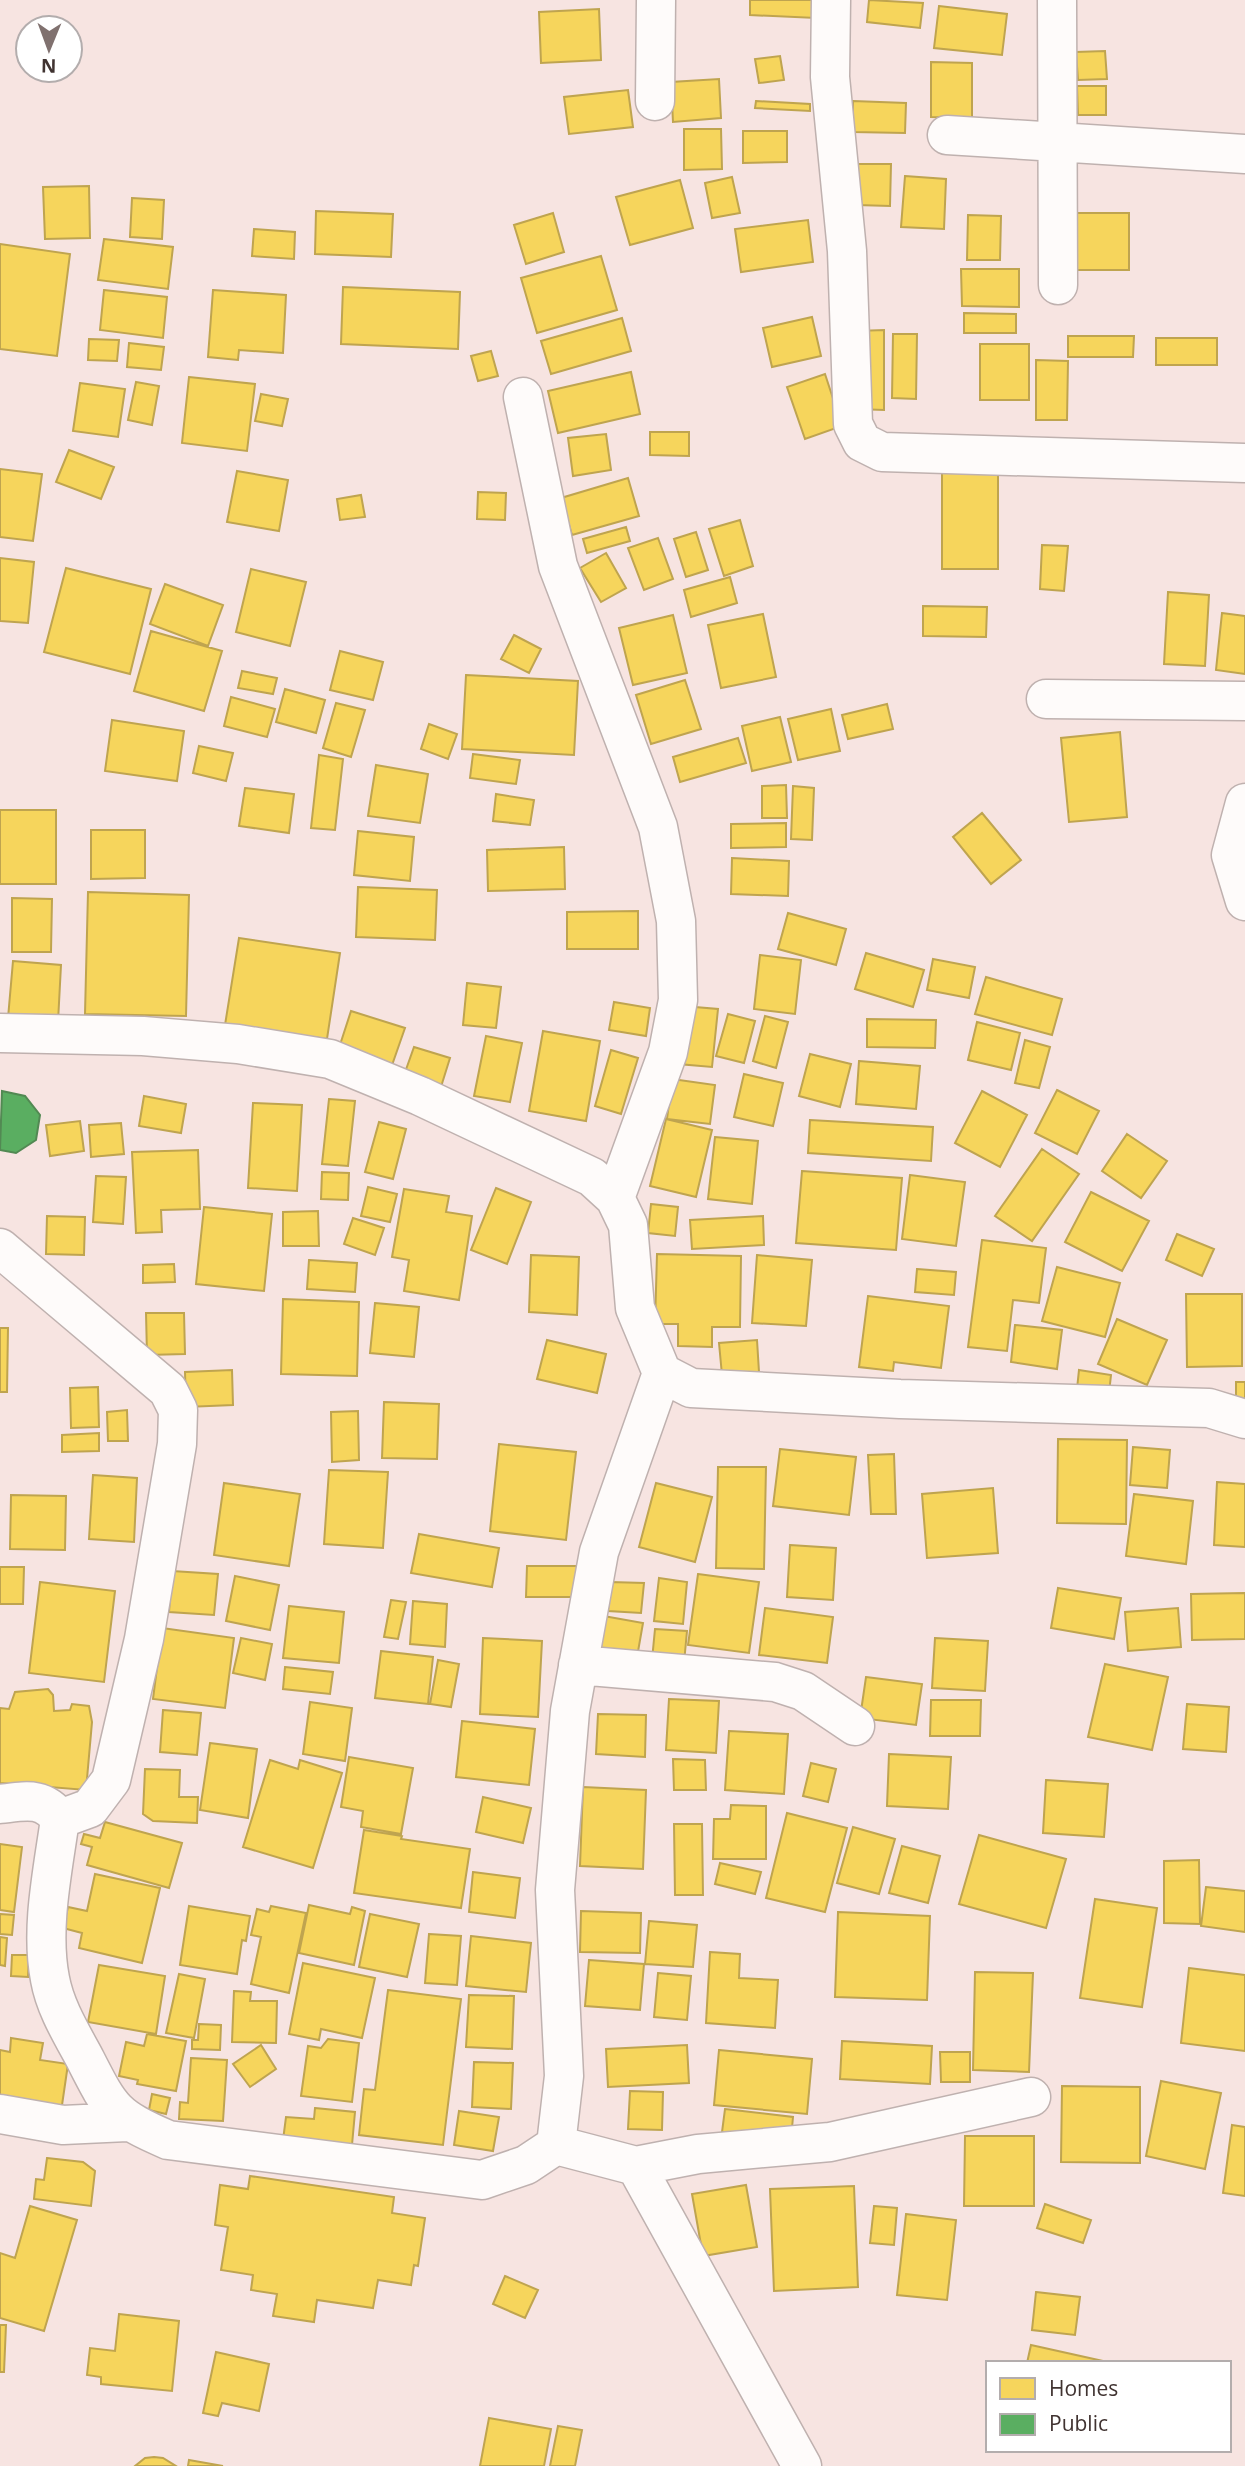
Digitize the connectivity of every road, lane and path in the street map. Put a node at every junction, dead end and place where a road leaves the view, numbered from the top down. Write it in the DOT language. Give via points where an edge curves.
graph roads {
  1 [pos="656,0"];
  2 [pos="831,0"];
  3 [pos="1057,0"];
  4 [pos="655,101"];
  5 [pos="947,135"];
  6 [pos="1055,142"];
  7 [pos="1245,154"];
  8 [pos="1058,285"];
  9 [pos="523,397"];
  10 [pos="1245,463"];
  11 [pos="1046,699"];
  12 [pos="1245,701"];
  13 [pos="1245,803"];
  14 [pos="1245,901"];
  15 [pos="0,1032"];
  16 [pos="615,1198"];
  17 [pos="0,1248"];
  18 [pos="662,1373"];
  19 [pos="1245,1419"];
  20 [pos="578,1665"];
  21 [pos="855,1726"];
  22 [pos="0,1804"];
  23 [pos="60,1819"];
  24 [pos="1031,2097"];
  25 [pos="0,2114"];
  26 [pos="127,2122"];
  27 [pos="556,2145"];
  28 [pos="636,2166"];
  29 [pos="802,2466"];
  1 -- 4 [label="street"];
  2 -- 10 [label="street" via="830,78 847,251 853,424 862,442 881,452"];
  3 -- 6 [label="street"];
  5 -- 6 [label="street"];
  6 -- 7 [label="street"];
  6 -- 8 [label="street"];
  9 -- 16 [label="street" via="558,566 658,827 676,922 678,1000 668,1052"];
  11 -- 12 [label="street"];
  13 -- 14 [label="street" via="1231,855"];
  15 -- 16 [label="street" via="143,1036 238,1044 330,1059 580,1171"];
  16 -- 18 [label="street" via="628,1225 635,1308"];
  17 -- 23 [label="street" via="169,1390 178,1410 177,1444 144,1639 111,1780 90,1808"];
  18 -- 19 [label="street" via="691,1388 1209,1408"];
  18 -- 20 [label="street" via="600,1552"];
  20 -- 21 [label="street" via="775,1682 803,1691"];
  20 -- 27 [label="street" via="555,1890 564,2076"];
  22 -- 23 [label="street" via="35,1799 51,1807"];
  23 -- 26 [label="street" via="47,1934 50,1979 61,2013 106,2099"];
  24 -- 28 [label="street" via="830,2142 698,2154"];
  25 -- 26 [label="street" via="63,2125"];
  26 -- 27 [label="street" via="168,2140 482,2180 526,2165"];
  27 -- 28 [label="street"];
  28 -- 29 [label="street"];
}
